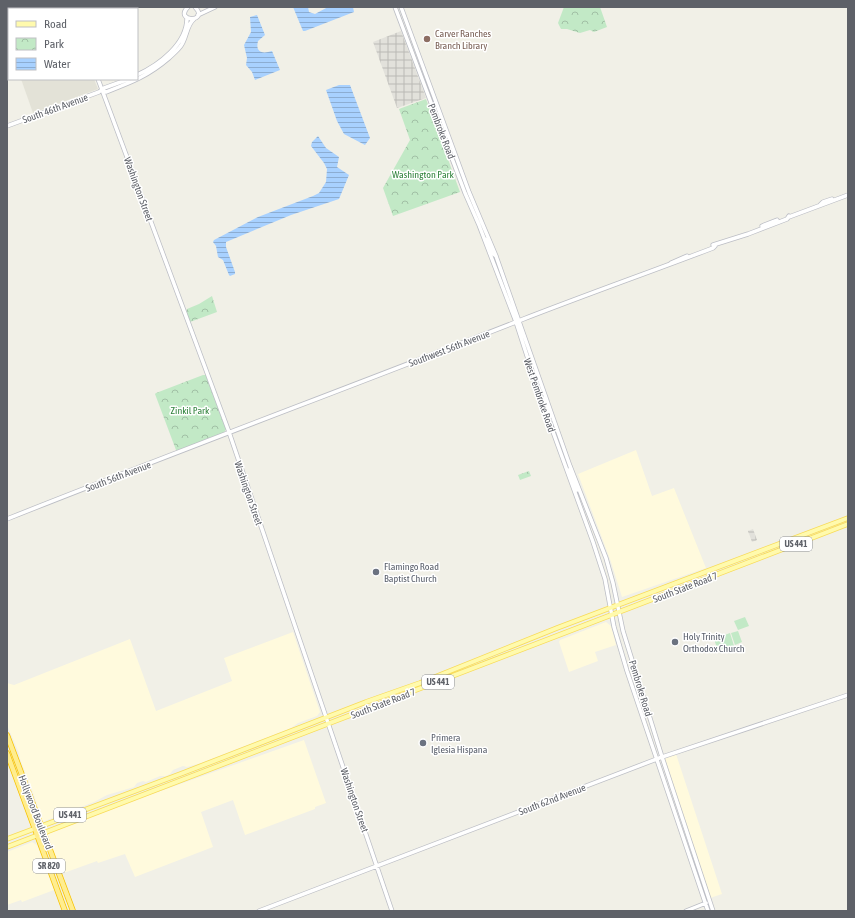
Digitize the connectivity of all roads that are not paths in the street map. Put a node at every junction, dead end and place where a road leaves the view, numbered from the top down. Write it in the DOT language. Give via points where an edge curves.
graph roads {
  1 [pos="215,7"];
  2 [pos="398,7"];
  3 [pos="187,8"];
  4 [pos="197,8"];
  5 [pos="198,15"];
  6 [pos="187,18"];
  7 [pos="194,19"];
  8 [pos="138,78"];
  9 [pos="98,80"];
  10 [pos="126,80"];
  11 [pos="133,80"];
  12 [pos="102,90"];
  13 [pos="431,102"];
  14 [pos="7,126"];
  15 [pos="446,128"];
  16 [pos="443,133"];
  17 [pos="455,153"];
  18 [pos="848,194"];
  19 [pos="484,238"];
  20 [pos="496,256"];
  21 [pos="494,265"];
  22 [pos="505,280"];
  23 [pos="518,321"];
  24 [pos="532,372"];
  25 [pos="544,392"];
  26 [pos="540,396"];
  27 [pos="554,420"];
  28 [pos="229,432"];
  29 [pos="556,442"];
  30 [pos="570,466"];
  31 [pos="566,468"];
  32 [pos="580,493"];
  33 [pos="848,518"];
  34 [pos="7,519"];
  35 [pos="848,524"];
  36 [pos="761,551"];
  37 [pos="751,555"];
  38 [pos="756,560"];
  39 [pos="745,564"];
  40 [pos="716,568"];
  41 [pos="707,578"];
  42 [pos="617,606"];
  43 [pos="611,608"];
  44 [pos="618,612"];
  45 [pos="612,615"];
  46 [pos="503,650"];
  47 [pos="496,652"];
  48 [pos="498,658"];
  49 [pos="490,661"];
  50 [pos="420,683"];
  51 [pos="413,685"];
  52 [pos="633,688"];
  53 [pos="414,691"];
  54 [pos="405,694"];
  55 [pos="848,695"];
  56 [pos="326,718"];
  57 [pos="650,720"];
  58 [pos="328,724"];
  59 [pos="7,735"];
  60 [pos="7,742"];
  61 [pos="255,746"];
  62 [pos="7,753"];
  63 [pos="251,754"];
  64 [pos="14,755"];
  65 [pos="246,756"];
  66 [pos="660,758"];
  67 [pos="10,762"];
  68 [pos="18,766"];
  69 [pos="41,826"];
  70 [pos="35,828"];
  71 [pos="681,831"];
  72 [pos="44,832"];
  73 [pos="37,835"];
  74 [pos="7,839"];
  75 [pos="7,847"];
  76 [pos="377,865"];
  77 [pos="698,870"];
  78 [pos="710,902"];
  79 [pos="705,904"];
  80 [pos="65,911"];
  81 [pos="73,911"];
  82 [pos="259,911"];
  83 [pos="392,911"];
  84 [pos="686,911"];
  85 [pos="708,911"];
  86 [pos="713,911"];
  1 -- 5 [label="street"];
  2 -- 13 [label="street, Pembroke Road"];
  2 -- 15 [label="street, Pembroke Road"];
  3 -- 6 [label="street"];
  4 -- 5 [label="street"];
  5 -- 7 [label="street"];
  6 -- 7 [label="street"];
  6 -- 8 [label="street" via="184,33 177,45"];
  7 -- 8 [label="street" via="190,22 180,48 154,70"];
  9 -- 12 [label="street, Washington Street"];
  10 -- 12 [label="street, South 46th Avenue"];
  11 -- 12 [label="street, South 46th Avenue" via="106,92"];
  12 -- 14 [label="street, South 46th Avenue"];
  12 -- 28 [label="street, Washington Street"];
  13 -- 15 [label="street" via="441,124"];
  13 -- 16 [label="street, Pembroke Road"];
  15 -- 17 [label="street, Pembroke Road"];
  16 -- 17 [label="street"];
  16 -- 19 [label="street, Pembroke Road"];
  17 -- 20 [label="street, Pembroke Road"];
  18 -- 23 [label="street, Southwest 56th Avenue" via="675,263"];
  19 -- 20 [label="street"];
  19 -- 21 [label="street, Pembroke Road"];
  20 -- 22 [label="street, Pembroke Road"];
  21 -- 22 [label="street" via="497,265"];
  21 -- 23 [label="street, Pembroke Road"];
  22 -- 23 [label="street, Pembroke Road"];
  23 -- 24 [label="street, West Pembroke Road"];
  23 -- 25 [label="street, West Pembroke Road"];
  23 -- 28 [label="street, Southwest 56th Avenue"];
  24 -- 25 [label="street" via="539,388"];
  24 -- 26 [label="street, West Pembroke Road"];
  25 -- 27 [label="street, West Pembroke Road"];
  26 -- 27 [label="street"];
  26 -- 29 [label="street, West Pembroke Road"];
  27 -- 30 [label="street, West Pembroke Road"];
  28 -- 34 [label="street, South 56th Avenue"];
  28 -- 56 [label="street, Washington Street"];
  29 -- 30 [label="street" via="564,460"];
  29 -- 31 [label="street, West Pembroke Road"];
  30 -- 32 [label="street, Pembroke Road"];
  31 -- 32 [label="street"];
  31 -- 43 [label="street, Pembroke Road" via="600,565"];
  32 -- 42 [label="street, Pembroke Road" via="606,558"];
  33 -- 36 [label="main road, South State Road 7 / US 441"];
  35 -- 38 [label="main road, South State Road 7 / US 441"];
  36 -- 37 [label="main road, South State Road 7 / US 441"];
  36 -- 38 [label="main road"];
  37 -- 39 [label="main road"];
  37 -- 40 [label="main road, South State Road 7 / US 441"];
  38 -- 39 [label="main road, South State Road 7 / US 441"];
  39 -- 41 [label="main road, South State Road 7 / US 441"];
  40 -- 41 [label="main road"];
  40 -- 42 [label="main road, South State Road 7 / US 441"];
  41 -- 44 [label="main road, South State Road 7 / US 441"];
  42 -- 43 [label="main road, South State Road 7 / US 441"];
  42 -- 44 [label="street, Pembroke Road"];
  43 -- 45 [label="street, Pembroke Road"];
  43 -- 46 [label="main road, South State Road 7 / US 441"];
  44 -- 45 [label="main road, South State Road 7 / US 441"];
  44 -- 57 [label="street, Pembroke Road"];
  45 -- 48 [label="main road, South State Road 7 / US 441"];
  45 -- 52 [label="street, Pembroke Road"];
  46 -- 47 [label="main road, South State Road 7 / US 441"];
  46 -- 48 [label="main road"];
  47 -- 49 [label="main road" via="495,658"];
  47 -- 50 [label="main road, South State Road 7 / US 441"];
  48 -- 49 [label="main road, South State Road 7 / US 441"];
  49 -- 53 [label="main road, South State Road 7 / US 441"];
  50 -- 51 [label="main road, South State Road 7 / US 441"];
  50 -- 53 [label="main road"];
  51 -- 54 [label="main road"];
  51 -- 56 [label="main road, South State Road 7 / US 441"];
  52 -- 57 [label="street" via="640,691"];
  52 -- 66 [label="street, Pembroke Road"];
  53 -- 54 [label="main road, South State Road 7 / US 441"];
  54 -- 58 [label="main road, South State Road 7 / US 441"];
  55 -- 66 [label="street, South 62nd Avenue"];
  56 -- 58 [label="street, Washington Street"];
  56 -- 61 [label="main road, South State Road 7 / US 441"];
  57 -- 66 [label="street, Pembroke Road"];
  58 -- 63 [label="main road, South State Road 7 / US 441"];
  58 -- 76 [label="street, Washington Street"];
  59 -- 64 [label="highway, Hollywood Boulevard / SR 820"];
  60 -- 64 [label="highway"];
  61 -- 63 [label="main road"];
  61 -- 65 [label="main road"];
  61 -- 69 [label="main road, South State Road 7 / US 441"];
  62 -- 67 [label="highway, Hollywood Boulevard / SR 820"];
  63 -- 65 [label="main road, South State Road 7 / US 441"];
  64 -- 68 [label="highway, Hollywood Boulevard / SR 820"];
  65 -- 72 [label="main road, South State Road 7 / US 441"];
  66 -- 71 [label="street, Pembroke Road"];
  66 -- 76 [label="street, South 62nd Avenue"];
  66 -- 77 [label="street, Pembroke Road"];
  67 -- 68 [label="highway"];
  67 -- 70 [label="highway, Hollywood Boulevard / SR 820"];
  68 -- 69 [label="highway, Hollywood Boulevard / SR 820"];
  69 -- 70 [label="main road, South State Road 7 / US 441"];
  69 -- 72 [label="highway, Hollywood Boulevard / SR 820"];
  70 -- 73 [label="highway, Hollywood Boulevard / SR 820"];
  70 -- 74 [label="main road, South State Road 7 / US 441"];
  71 -- 77 [label="street" via="685,835"];
  71 -- 79 [label="street, Pembroke Road"];
  72 -- 73 [label="main road, South State Road 7 / US 441"];
  72 -- 81 [label="highway, Hollywood Boulevard / SR 820"];
  73 -- 75 [label="main road, South State Road 7 / US 441"];
  73 -- 80 [label="highway, Hollywood Boulevard / SR 820"];
  76 -- 82 [label="street, South 62nd Avenue"];
  76 -- 83 [label="street, Washington Street"];
  77 -- 78 [label="street, Pembroke Road"];
  78 -- 79 [label="street"];
  78 -- 86 [label="street, Pembroke Road"];
  79 -- 84 [label="street"];
  79 -- 85 [label="street, Pembroke Road"];
}
